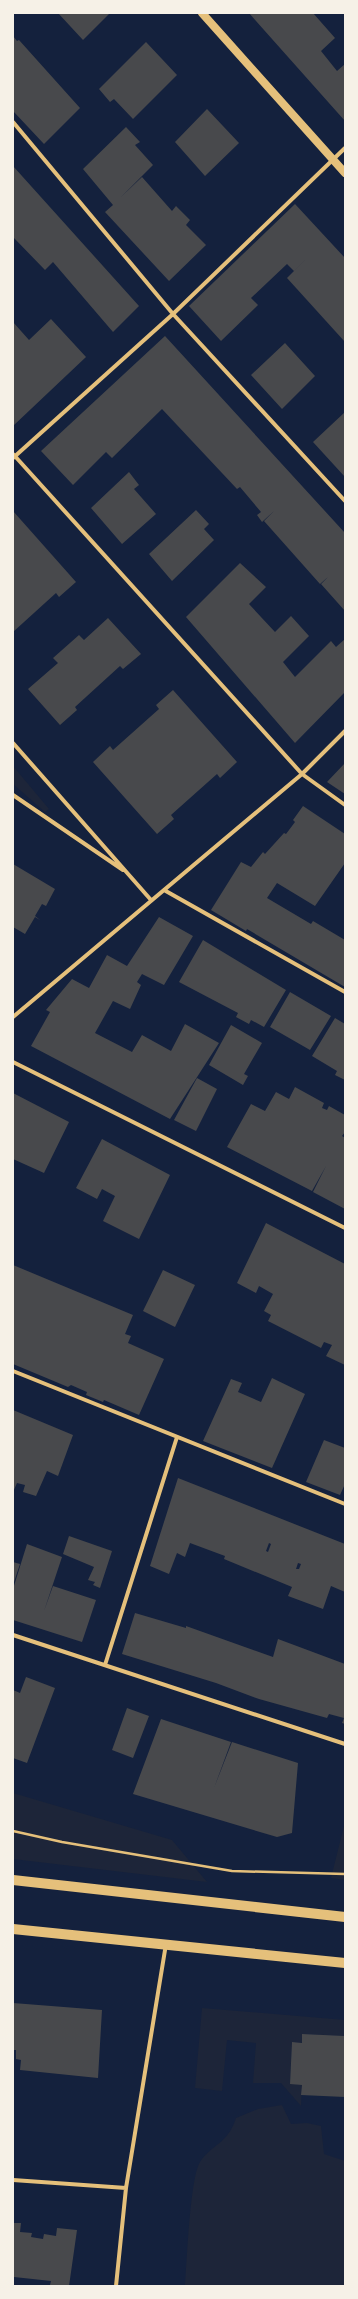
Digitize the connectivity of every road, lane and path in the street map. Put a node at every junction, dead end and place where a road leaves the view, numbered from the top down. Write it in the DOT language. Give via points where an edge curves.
graph roads {
  1 [pos="202,13"];
  2 [pos="13,122"];
  3 [pos="345,148"];
  4 [pos="332,159"];
  5 [pos="345,173"];
  6 [pos="173,314"];
  7 [pos="14,456"];
  8 [pos="345,501"];
  9 [pos="345,731"];
  10 [pos="13,743"];
  11 [pos="302,774"];
  12 [pos="13,796"];
  13 [pos="345,805"];
  14 [pos="129,874"];
  15 [pos="164,890"];
  16 [pos="151,900"];
  17 [pos="345,992"];
  18 [pos="13,1017"];
  19 [pos="13,1062"];
  20 [pos="345,1228"];
  21 [pos="13,1371"];
  22 [pos="177,1438"];
  23 [pos="345,1504"];
  24 [pos="13,1635"];
  25 [pos="105,1665"];
  26 [pos="345,1744"];
  27 [pos="13,1831"];
  28 [pos="345,1874"];
  29 [pos="13,1880"];
  30 [pos="345,1917"];
  31 [pos="13,1929"];
  32 [pos="166,1944"];
  33 [pos="345,1963"];
  34 [pos="13,2180"];
  35 [pos="126,2188"];
  36 [pos="116,2286"];
  1 -- 4 [label="main road"];
  2 -- 6 [label="street"];
  3 -- 4 [label="street"];
  4 -- 5 [label="main road"];
  4 -- 6 [label="street"];
  6 -- 7 [label="street"];
  6 -- 8 [label="street"];
  7 -- 11 [label="street"];
  9 -- 11 [label="street"];
  10 -- 14 [label="street"];
  11 -- 13 [label="street"];
  11 -- 15 [label="street"];
  12 -- 14 [label="street"];
  14 -- 16 [label="street"];
  15 -- 16 [label="street"];
  15 -- 17 [label="street"];
  16 -- 18 [label="street"];
  19 -- 20 [label="street"];
  21 -- 22 [label="street"];
  22 -- 23 [label="street"];
  22 -- 25 [label="street"];
  24 -- 25 [label="street"];
  25 -- 26 [label="street"];
  27 -- 28 [label="path" via="62,1842 232,1871"];
  29 -- 30 [label="main road"];
  31 -- 32 [label="main road"];
  32 -- 33 [label="main road"];
  32 -- 35 [label="street"];
  34 -- 35 [label="street"];
  35 -- 36 [label="street"];
}
